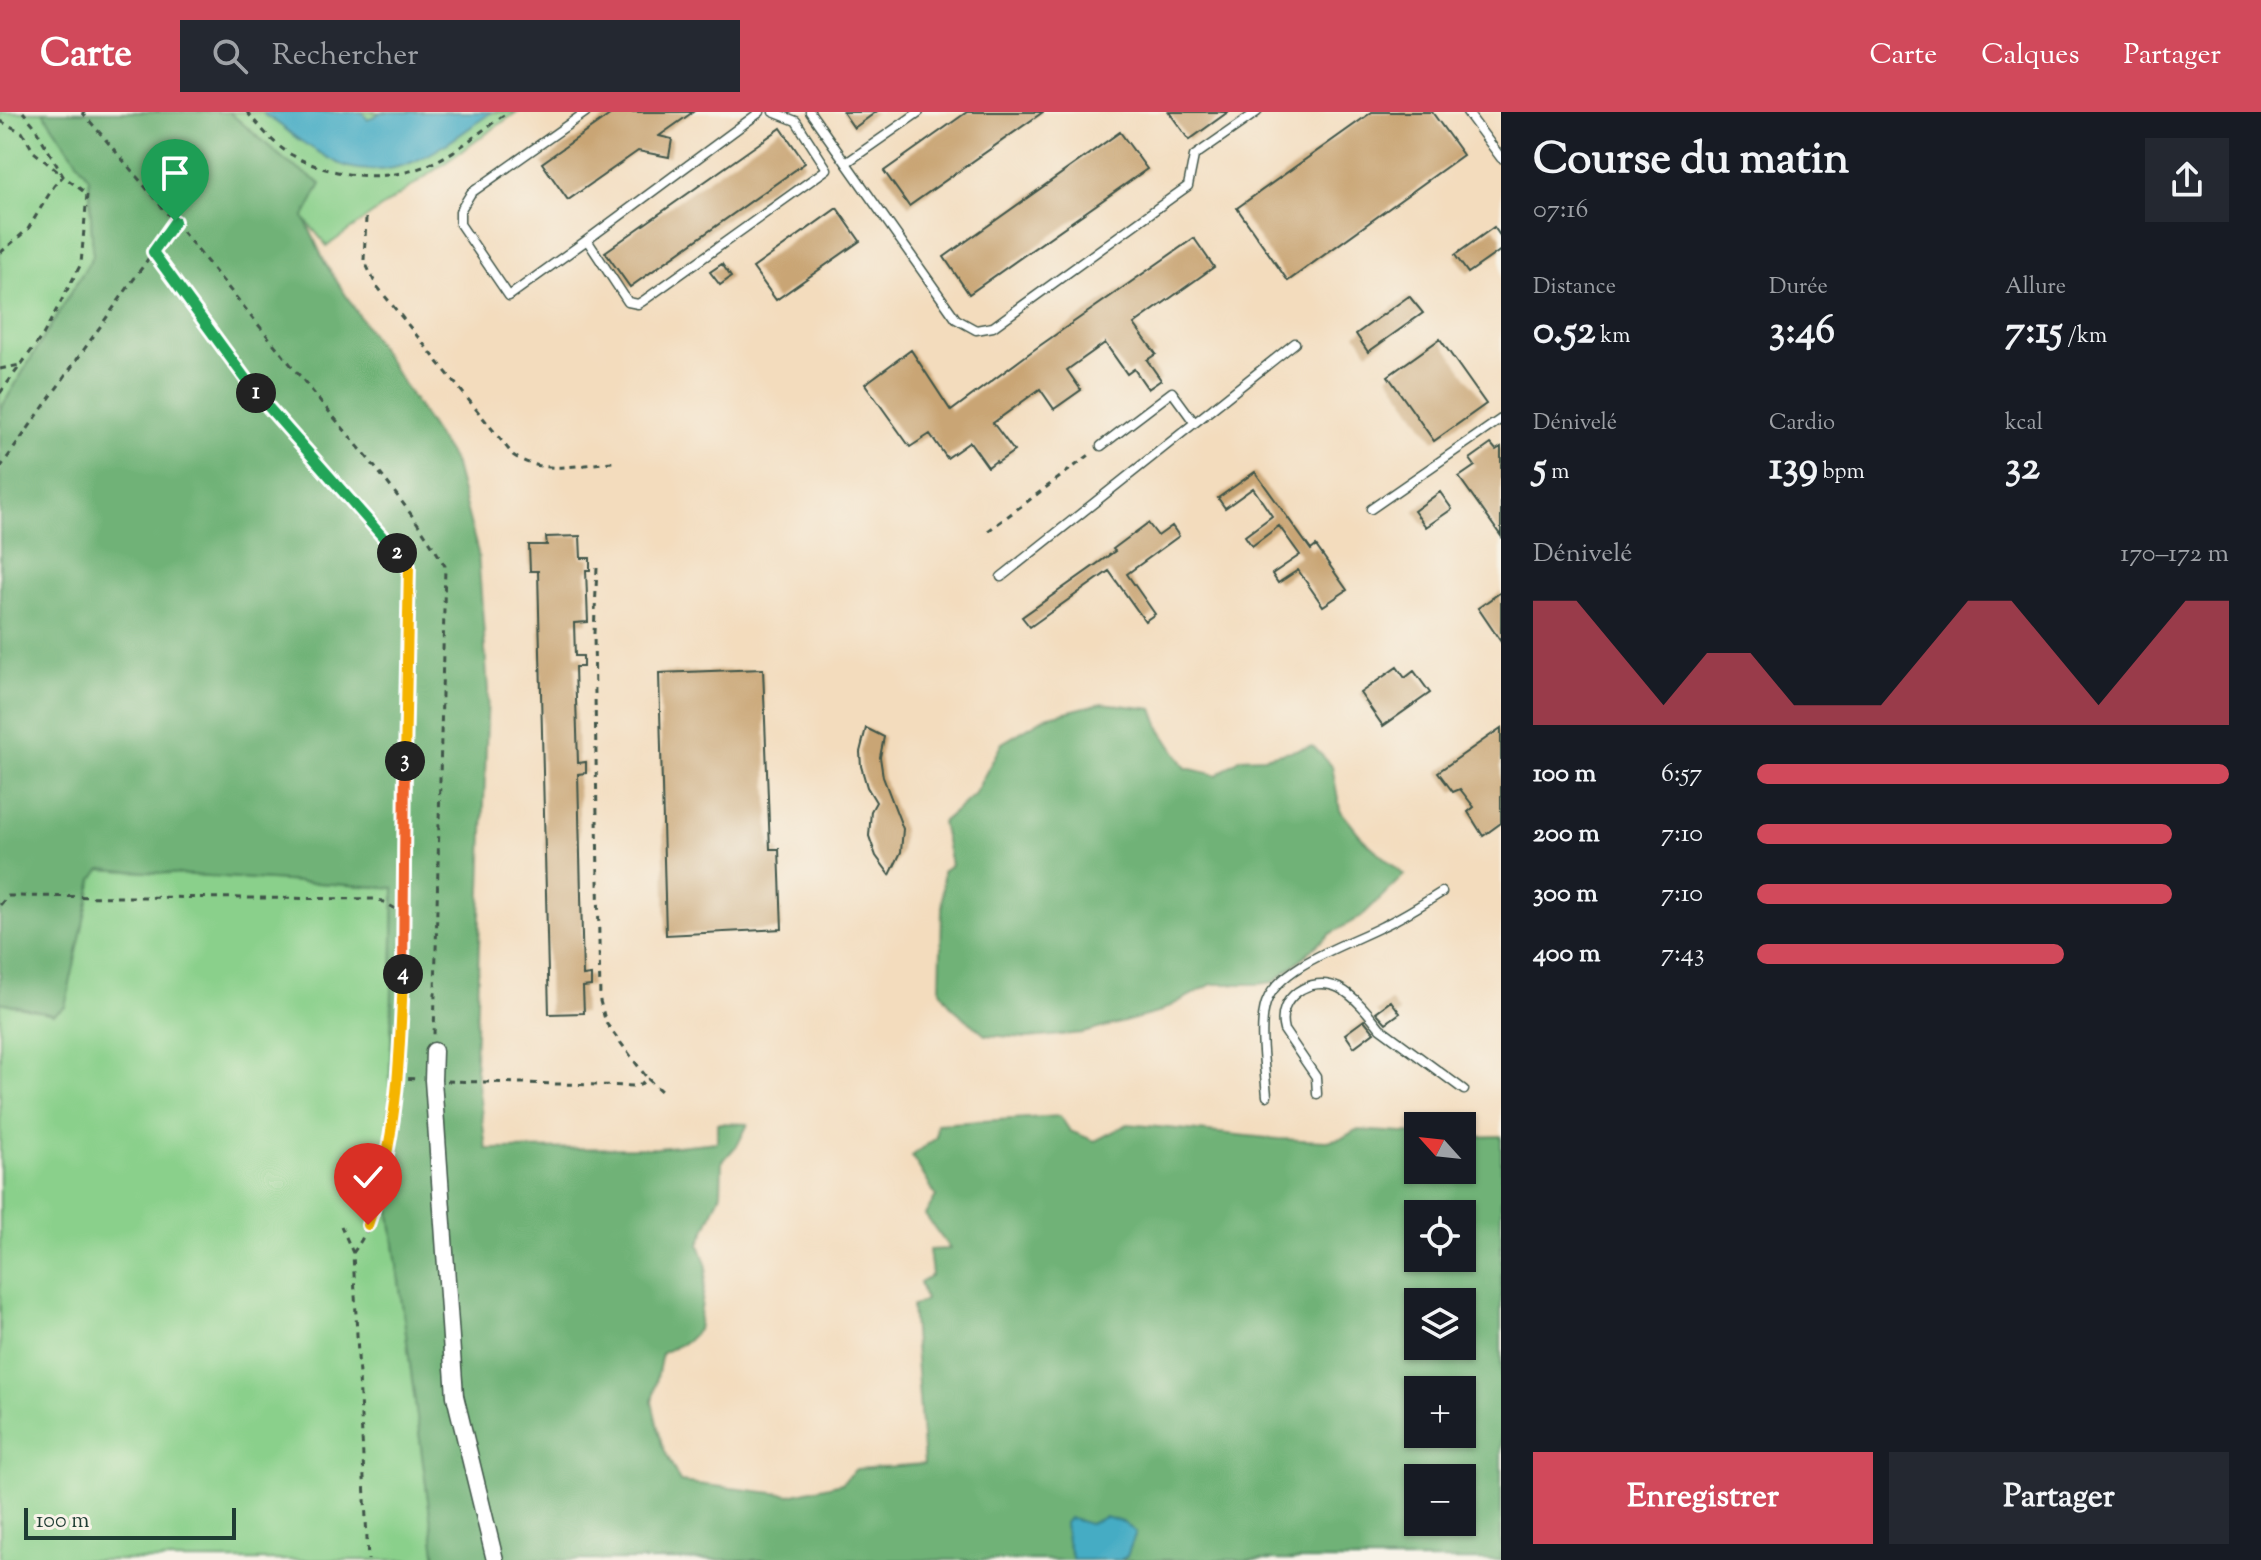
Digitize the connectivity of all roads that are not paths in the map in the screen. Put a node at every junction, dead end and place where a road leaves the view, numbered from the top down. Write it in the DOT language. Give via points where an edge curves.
graph roads {
  1 [pos="586,112"];
  2 [pos="760,112"];
  3 [pos="773,112"];
  4 [pos="810,112"];
  5 [pos="919,112"];
  6 [pos="1257,112"];
  7 [pos="1467,112"];
  8 [pos="1501,158"];
  9 [pos="846,163"];
  10 [pos="587,240"];
  11 [pos="1295,343"];
  12 [pos="1501,419"];
  13 [pos="1194,422"];
  14 [pos="1101,446"];
  15 [pos="1371,509"];
  16 [pos="1001,577"];
  17 [pos="1442,892"];
  18 [pos="434,1051"];
  19 [pos="1464,1090"];
  20 [pos="1317,1094"];
  21 [pos="1267,1096"];
  22 [pos="495,1560"];
  1 -- 10 [label="lane" via="471,193 460,211 460,224 509,296"];
  2 -- 10 [label="lane"];
  3 -- 10 [label="lane" via="796,121 827,169 643,301 628,302"];
  4 -- 9 [label="lane"];
  5 -- 9 [label="lane"];
  6 -- 9 [label="lane" via="1194,156 1188,186 993,327 976,330 956,319"];
  7 -- 8 [label="lane"];
  11 -- 13 [label="lane"];
  12 -- 15 [label="lane"];
  13 -- 14 [label="lane" via="1172,392"];
  13 -- 16 [label="lane"];
  17 -- 21 [label="lane" via="1381,928 1332,948 1273,990 1264,1020"];
  18 -- 22 [label="street" via="455,1396"];
  19 -- 20 [label="lane" via="1380,1028 1342,989 1322,982 1291,998 1282,1023 1316,1077"];
}
